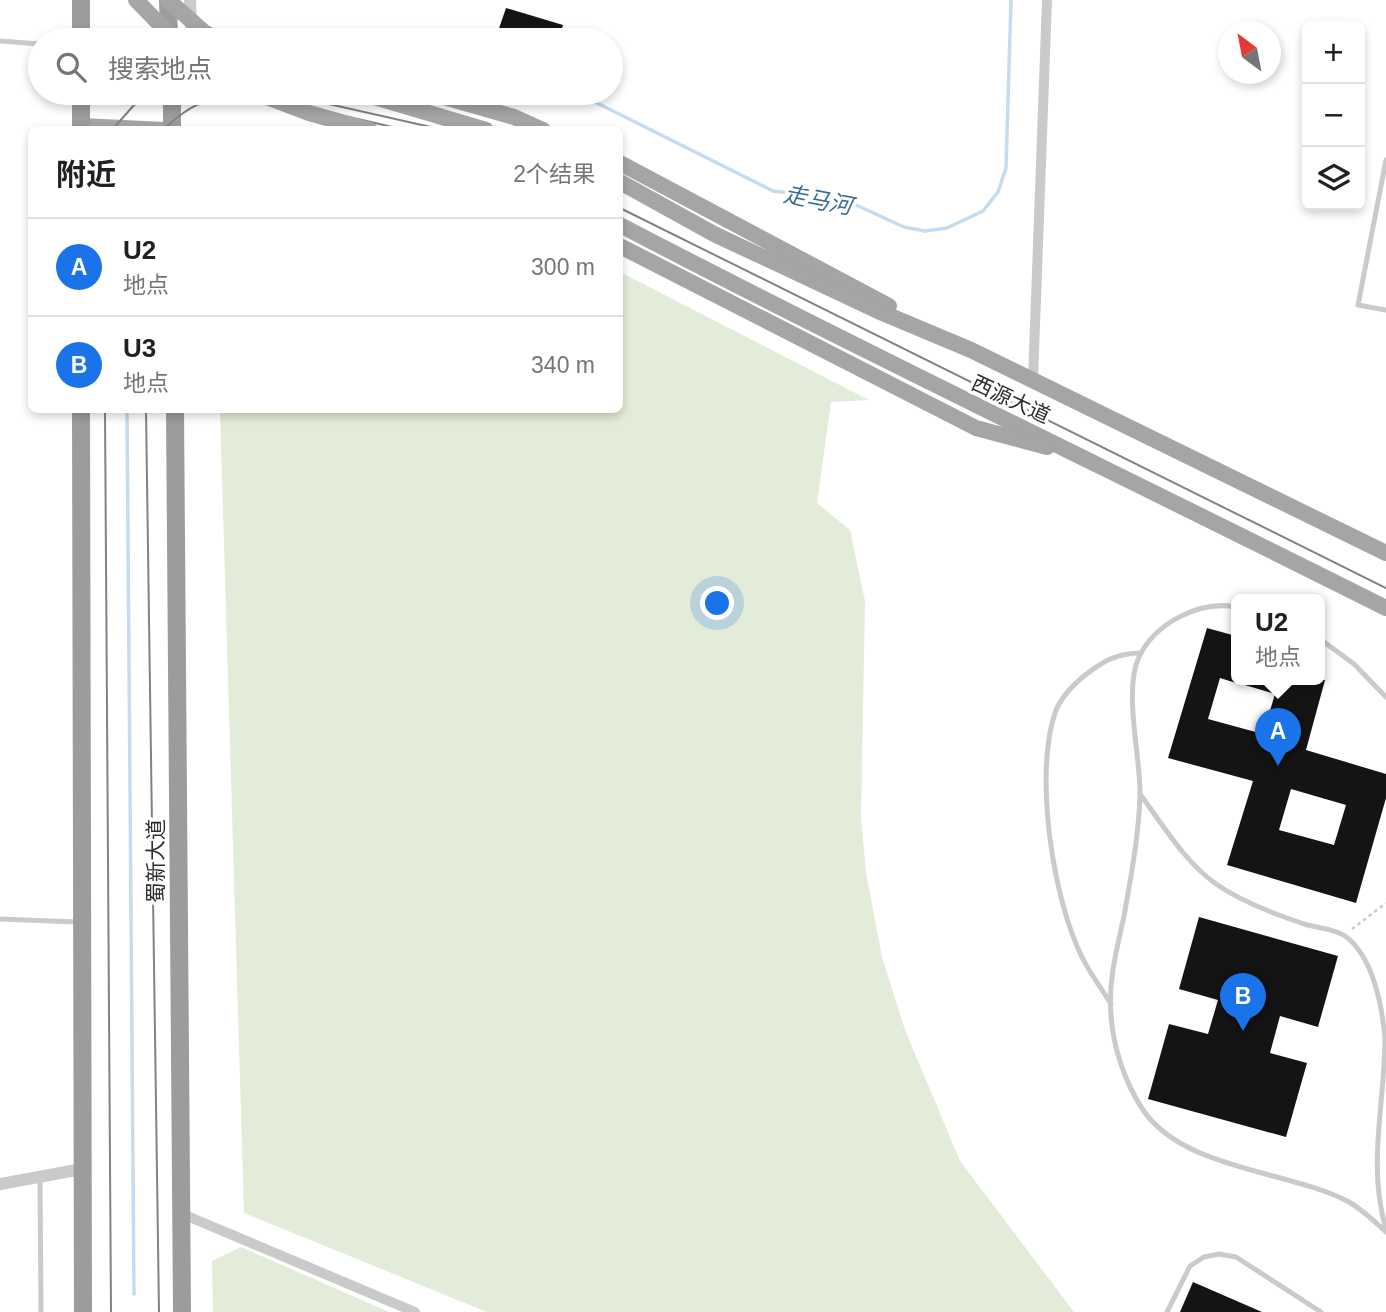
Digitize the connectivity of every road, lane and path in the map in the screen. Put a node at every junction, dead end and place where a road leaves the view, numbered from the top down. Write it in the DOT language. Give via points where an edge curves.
graph roads {
  1 [pos="81,0"];
  2 [pos="136,0"];
  3 [pos="168,0"];
  4 [pos="190,0"];
  5 [pos="1047,0"];
  6 [pos="81,28"];
  7 [pos="165,28"];
  8 [pos="169,28"];
  9 [pos="191,28"];
  10 [pos="200,28"];
  11 [pos="0,41"];
  12 [pos="28,43"];
  13 [pos="80,105"];
  14 [pos="172,105"];
  15 [pos="288,105"];
  16 [pos="402,105"];
  17 [pos="472,105"];
  18 [pos="80,126"];
  19 [pos="173,126"];
  20 [pos="356,126"];
  21 [pos="472,126"];
  22 [pos="534,126"];
  23 [pos="1386,160"];
  24 [pos="623,165"];
  25 [pos="623,184"];
  26 [pos="623,227"];
  27 [pos="623,248"];
  28 [pos="1386,310"];
  29 [pos="971,350"];
  30 [pos="1033,380"];
  31 [pos="81,413"];
  32 [pos="174,413"];
  33 [pos="1091,459"];
  34 [pos="1386,553"];
  35 [pos="1231,606"];
  36 [pos="1386,608"];
  37 [pos="1325,643"];
  38 [pos="1142,653"];
  39 [pos="1386,697"];
  40 [pos="1140,794"];
  41 [pos="1386,903"];
  42 [pos="0,919"];
  43 [pos="82,922"];
  44 [pos="1343,935"];
  45 [pos="1111,1004"];
  46 [pos="82,1169"];
  47 [pos="40,1176"];
  48 [pos="0,1184"];
  49 [pos="180,1213"];
  50 [pos="1386,1230"];
  51 [pos="41,1312"];
  52 [pos="83,1312"];
  53 [pos="182,1312"];
  54 [pos="415,1312"];
  55 [pos="1167,1312"];
  56 [pos="1321,1312"];
  1 -- 6 [label="highway"];
  2 -- 7 [label="main road, bridge"];
  3 -- 8 [label="highway"];
  3 -- 10 [label="main road, bridge"];
  4 -- 9 [label="street"];
  5 -- 30 [label="street"];
  11 -- 12 [label="lane"];
  13 -- 18 [label="highway"];
  14 -- 19 [label="highway"];
  15 -- 20 [label="main road, bridge"];
  16 -- 21 [label="main road"];
  17 -- 22 [label="main road"];
  23 -- 28 [label="lane" via="1358,305"];
  24 -- 29 [label="main road"];
  25 -- 29 [label="main road, 西源大道" via="714,234 878,312"];
  26 -- 33 [label="main road, 西源大道" via="897,368"];
  27 -- 33 [label="main road" via="976,428"];
  29 -- 30 [label="main road, 西源大道"];
  30 -- 34 [label="main road, 西源大道"];
  31 -- 43 [label="highway"];
  32 -- 49 [label="highway, 蜀新大道"];
  33 -- 36 [label="main road, 西源大道"];
  35 -- 38 [label="lane" via="1198,610 1167,623"];
  37 -- 39 [label="lane"];
  38 -- 40 [label="lane" via="1135,682"];
  38 -- 45 [label="lane" via="1122,653 1071,687 1055,712 1048,748 1046,798 1058,885 1082,958"];
  40 -- 44 [label="lane" via="1200,872 1219,886 1261,908"];
  40 -- 45 [label="lane" via="1127,900 1111,976"];
  41 -- 44 [label="path"];
  42 -- 43 [label="lane"];
  43 -- 46 [label="highway"];
  44 -- 50 [label="lane" via="1365,960 1383,1019 1385,1069 1377,1157"];
  45 -- 50 [label="lane" via="1116,1050 1132,1089 1144,1111 1167,1134 1199,1153 1348,1202"];
  46 -- 47 [label="street"];
  46 -- 52 [label="highway"];
  47 -- 48 [label="street"];
  47 -- 51 [label="lane"];
  49 -- 53 [label="highway, 蜀新大道"];
  49 -- 54 [label="street"];
  55 -- 56 [label="lane" via="1190,1266 1219,1254 1236,1256"];
}
